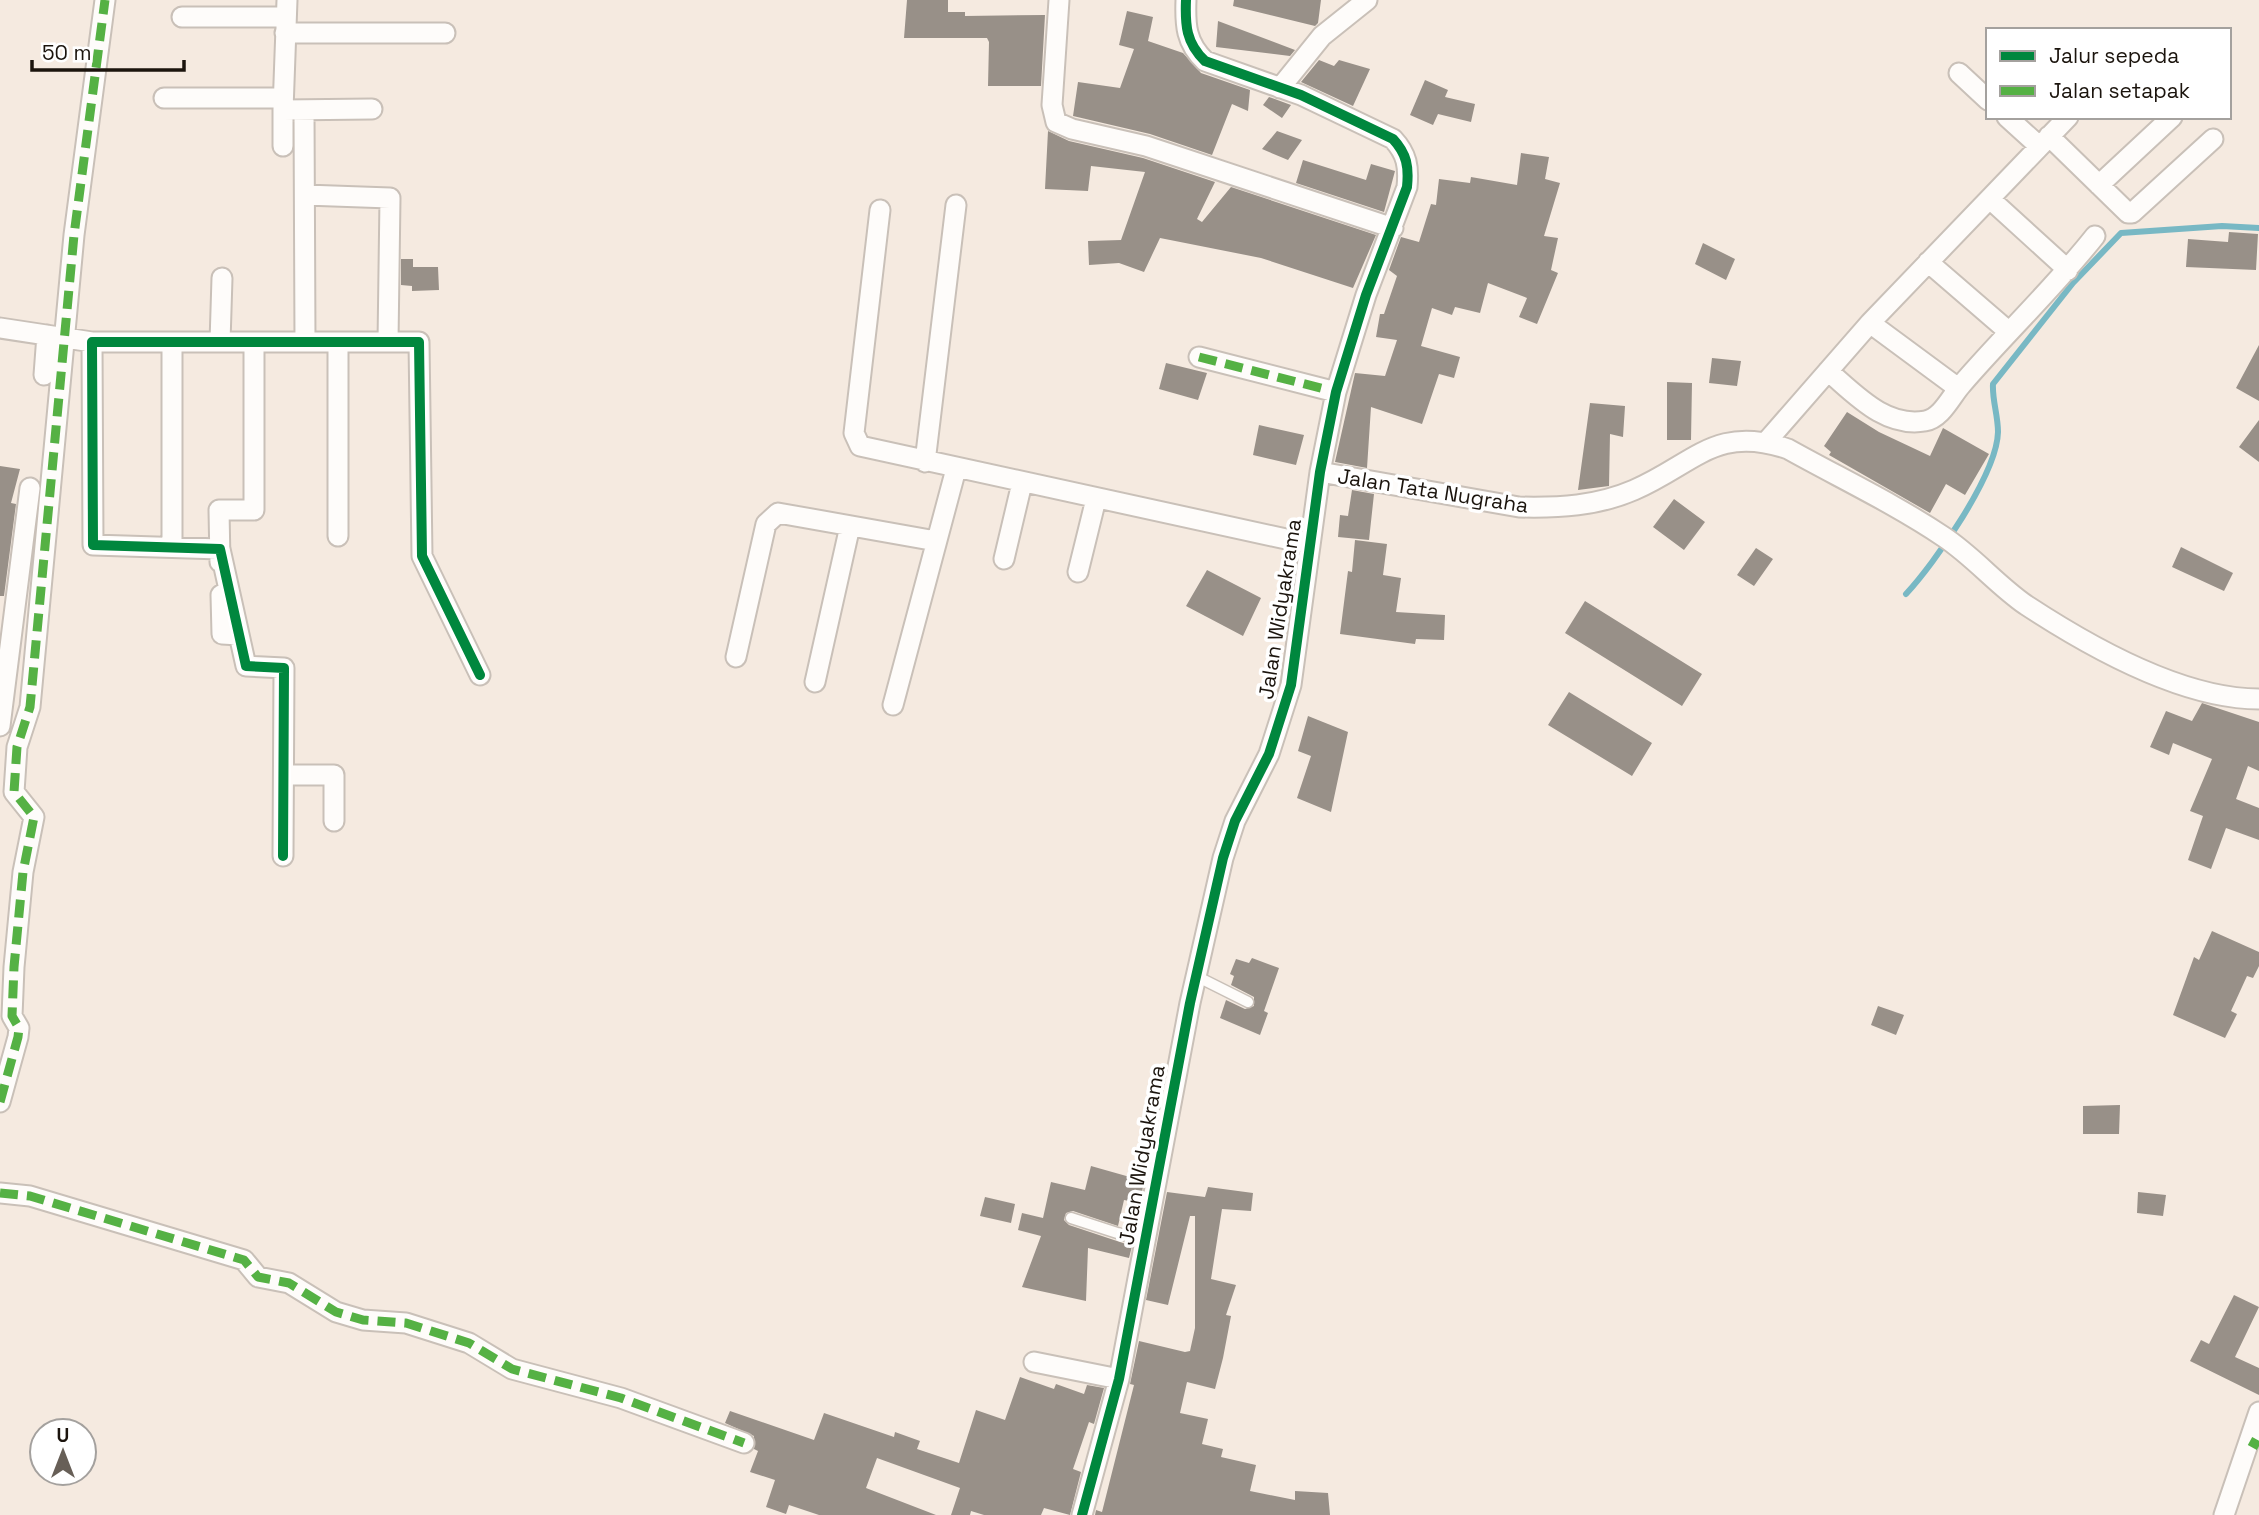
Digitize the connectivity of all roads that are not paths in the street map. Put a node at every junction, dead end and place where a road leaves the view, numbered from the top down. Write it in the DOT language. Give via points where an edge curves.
graph roads {
  1 [pos="105,0"];
  2 [pos="1059,0"];
  3 [pos="1186,0"];
  4 [pos="1367,0"];
  5 [pos="182,17"];
  6 [pos="286,17"];
  7 [pos="445,33"];
  8 [pos="1959,73"];
  9 [pos="1280,88"];
  10 [pos="164,98"];
  11 [pos="1986,98"];
  12 [pos="283,104"];
  13 [pos="372,109"];
  14 [pos="304,110"];
  15 [pos="2010,119"];
  16 [pos="2066,119"];
  17 [pos="2170,119"];
  18 [pos="2213,139"];
  19 [pos="2044,141"];
  20 [pos="283,146"];
  21 [pos="2099,185"];
  22 [pos="306,195"];
  23 [pos="1990,199"];
  24 [pos="956,205"];
  25 [pos="880,211"];
  26 [pos="83,225"];
  27 [pos="1393,228"];
  28 [pos="2095,236"];
  29 [pos="1928,262"];
  30 [pos="2068,270"];
  31 [pos="222,278"];
  32 [pos="1870,323"];
  33 [pos="0,328"];
  34 [pos="2008,331"];
  35 [pos="70,339"];
  36 [pos="172,342"];
  37 [pos="220,342"];
  38 [pos="254,342"];
  39 [pos="306,342"];
  40 [pos="338,342"];
  41 [pos="388,342"];
  42 [pos="1199,357"];
  43 [pos="1828,371"];
  44 [pos="44,374"];
  45 [pos="1958,388"];
  46 [pos="1336,392"];
  47 [pos="1767,441"];
  48 [pos="925,462"];
  49 [pos="956,469"];
  50 [pos="1320,472"];
  51 [pos="1022,483"];
  52 [pos="30,488"];
  53 [pos="1096,499"];
  54 [pos="850,526"];
  55 [pos="338,536"];
  56 [pos="936,541"];
  57 [pos="1309,544"];
  58 [pos="172,547"];
  59 [pos="220,549"];
  60 [pos="1004,559"];
  61 [pos="1079,572"];
  62 [pos="736,657"];
  63 [pos="480,675"];
  64 [pos="815,682"];
  65 [pos="2259,699"];
  66 [pos="893,705"];
  67 [pos="0,726"];
  68 [pos="284,775"];
  69 [pos="334,821"];
  70 [pos="283,856"];
  71 [pos="1196,976"];
  72 [pos="1248,1002"];
  73 [pos="0,1102"];
  74 [pos="0,1193"];
  75 [pos="1071,1218"];
  76 [pos="1146,1242"];
  77 [pos="1034,1362"];
  78 [pos="1119,1380"];
  79 [pos="2259,1412"];
  80 [pos="744,1443"];
  81 [pos="2255,1444"];
  82 [pos="1082,1515"];
  83 [pos="2224,1515"];
  1 -- 35 [label="street" via="84,139"];
  2 -- 27 [label="street" via="1052,105 1056,122 1169,153"];
  3 -- 9 [label="street, Jalan Widyakrama" via="1187,36 1194,51 1205,61"];
  4 -- 9 [label="street" via="1322,36"];
  5 -- 6 [label="street"];
  6 -- 7 [label="street"];
  6 -- 12 [label="street"];
  8 -- 11 [label="street"];
  9 -- 27 [label="street, Jalan Widyakrama" via="1364,124 1402,149 1407,187"];
  10 -- 12 [label="street"];
  12 -- 14 [label="street"];
  12 -- 20 [label="street"];
  13 -- 14 [label="street"];
  14 -- 22 [label="street"];
  15 -- 19 [label="street"];
  16 -- 19 [label="street"];
  17 -- 21 [label="street"];
  18 -- 21 [label="street" via="2135,212 2128,213"];
  19 -- 21 [label="street"];
  19 -- 23 [label="street"];
  22 -- 39 [label="street"];
  22 -- 41 [label="street" via="390,198"];
  23 -- 29 [label="street"];
  23 -- 30 [label="street"];
  24 -- 48 [label="street"];
  25 -- 48 [label="street" via="854,433 860,446 868,450"];
  26 -- 35 [label="street"];
  27 -- 46 [label="street, Jalan Widyakrama" via="1366,295"];
  28 -- 30 [label="street"];
  29 -- 32 [label="street"];
  29 -- 34 [label="street"];
  30 -- 34 [label="street"];
  31 -- 37 [label="street"];
  32 -- 43 [label="street"];
  32 -- 45 [label="street"];
  33 -- 35 [label="street"];
  34 -- 45 [label="street"];
  35 -- 36 [label="street"];
  35 -- 44 [label="street"];
  35 -- 58 [label="street" via="93,545"];
  35 -- 73 [label="street" via="29,718 15,762 13,792 34,817 23,872 14,967 12,1016 19,1028"];
  36 -- 37 [label="street"];
  36 -- 58 [label="street"];
  37 -- 38 [label="street"];
  38 -- 39 [label="street"];
  38 -- 59 [label="street" via="254,510 219,510"];
  39 -- 40 [label="street"];
  40 -- 41 [label="street"];
  40 -- 55 [label="street"];
  41 -- 63 [label="street" via="419,342 422,556"];
  42 -- 46 [label="street"];
  43 -- 45 [label="street" via="1871,408 1910,421 1937,416"];
  43 -- 47 [label="street"];
  46 -- 50 [label="street, Jalan Widyakrama"];
  47 -- 50 [label="street, Jalan Tata Nugraha" via="1724,442 1634,490 1578,506 1550,508"];
  47 -- 65 [label="street, Jalan Tata Nugraha" via="1944,537 2026,605 2130,663 2198,691"];
  48 -- 49 [label="street"];
  49 -- 51 [label="street"];
  49 -- 56 [label="street"];
  50 -- 57 [label="street, Jalan Widyakrama"];
  51 -- 53 [label="street"];
  51 -- 60 [label="street"];
  52 -- 67 [label="street"];
  53 -- 57 [label="street"];
  53 -- 61 [label="street"];
  54 -- 56 [label="street"];
  54 -- 62 [label="street" via="778,513 771,517"];
  54 -- 64 [label="street"];
  56 -- 66 [label="street"];
  57 -- 71 [label="street, Jalan Widyakrama" via="1282,720 1235,821"];
  58 -- 59 [label="street"];
  59 -- 68 [label="street" via="222,634 239,635 246,666 284,668"];
  68 -- 69 [label="street" via="334,775"];
  68 -- 70 [label="street"];
  71 -- 72 [label="lane"];
  71 -- 76 [label="street, Jalan Widyakrama"];
  74 -- 80 [label="street" via="30,1196 244,1260 263,1280 289,1283 336,1311 363,1320 406,1323 469,1343 512,1369 621,1398"];
  75 -- 76 [label="lane"];
  76 -- 78 [label="street, Jalan Widyakrama"];
  77 -- 78 [label="street"];
  78 -- 82 [label="street, Jalan Widyakrama"];
  79 -- 81 [label="street"];
  81 -- 83 [label="street"];
}
